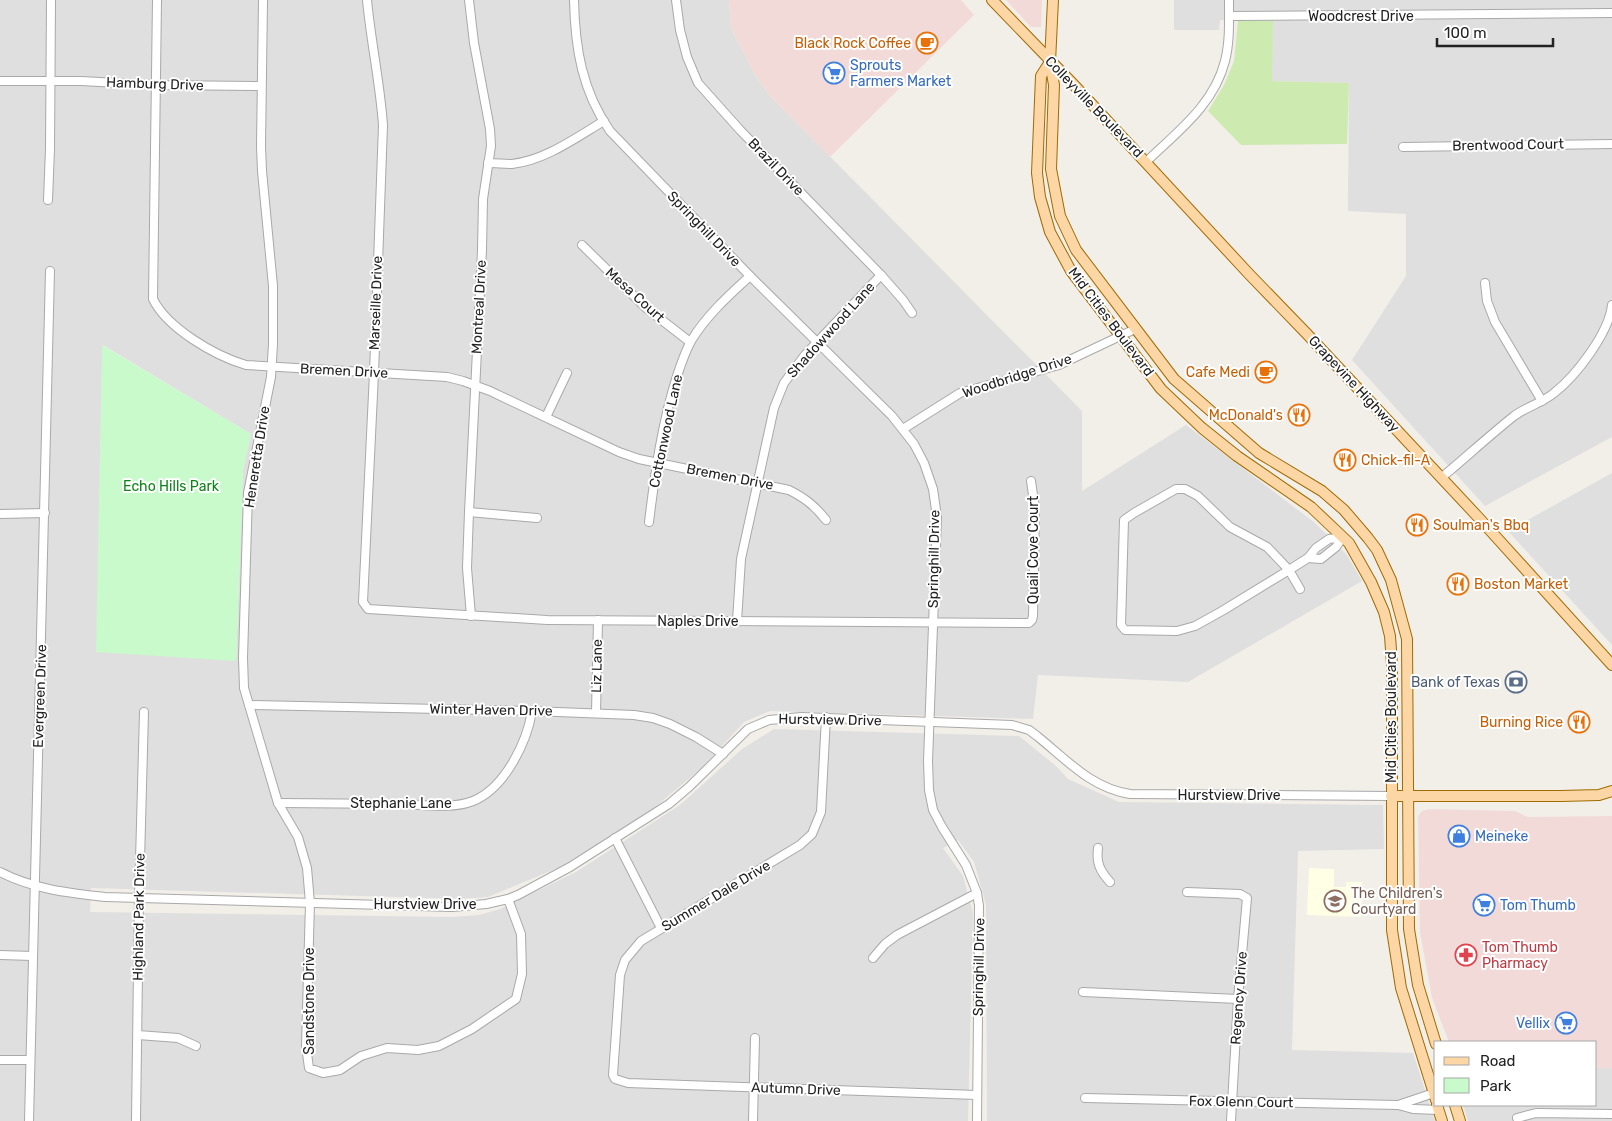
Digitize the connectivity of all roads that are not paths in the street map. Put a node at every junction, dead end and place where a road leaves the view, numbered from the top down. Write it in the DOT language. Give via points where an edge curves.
graph roads {
  1 [pos="51,0"];
  2 [pos="157,0"];
  3 [pos="263,0"];
  4 [pos="367,0"];
  5 [pos="469,0"];
  6 [pos="574,0"];
  7 [pos="676,0"];
  8 [pos="992,0"];
  9 [pos="1053,0"];
  10 [pos="1230,0"];
  11 [pos="1612,13"];
  12 [pos="1229,16"];
  13 [pos="1050,62"];
  14 [pos="0,81"];
  15 [pos="50,81"];
  16 [pos="156,86"];
  17 [pos="261,86"];
  18 [pos="604,122"];
  19 [pos="1612,144"];
  20 [pos="1403,147"];
  21 [pos="1146,162"];
  22 [pos="488,163"];
  23 [pos="48,200"];
  24 [pos="1195,215"];
  25 [pos="582,245"];
  26 [pos="50,271"];
  27 [pos="881,275"];
  28 [pos="750,276"];
  29 [pos="1485,283"];
  30 [pos="1612,305"];
  31 [pos="912,314"];
  32 [pos="1135,329"];
  33 [pos="1121,337"];
  34 [pos="690,342"];
  35 [pos="817,342"];
  36 [pos="272,367"];
  37 [pos="374,373"];
  38 [pos="567,373"];
  39 [pos="475,386"];
  40 [pos="1542,401"];
  41 [pos="546,417"];
  42 [pos="903,429"];
  43 [pos="657,463"];
  44 [pos="1440,478"];
  45 [pos="1031,481"];
  46 [pos="757,482"];
  47 [pos="469,512"];
  48 [pos="45,513"];
  49 [pos="0,514"];
  50 [pos="538,518"];
  51 [pos="826,520"];
  52 [pos="649,522"];
  53 [pos="1356,523"];
  54 [pos="1343,536"];
  55 [pos="1289,570"];
  56 [pos="1300,589"];
  57 [pos="365,606"];
  58 [pos="471,616"];
  59 [pos="598,620"];
  60 [pos="1032,620"];
  61 [pos="737,621"];
  62 [pos="932,623"];
  63 [pos="1612,665"];
  64 [pos="1392,680"];
  65 [pos="1408,680"];
  66 [pos="249,705"];
  67 [pos="532,711"];
  68 [pos="144,712"];
  69 [pos="596,713"];
  70 [pos="826,717"];
  71 [pos="929,723"];
  72 [pos="723,754"];
  73 [pos="1612,791"];
  74 [pos="1391,796"];
  75 [pos="1408,796"];
  76 [pos="278,802"];
  77 [pos="615,838"];
  78 [pos="1098,848"];
  79 [pos="0,872"];
  80 [pos="1110,882"];
  81 [pos="35,886"];
  82 [pos="1187,892"];
  83 [pos="977,893"];
  84 [pos="139,898"];
  85 [pos="508,899"];
  86 [pos="310,902"];
  87 [pos="661,928"];
  88 [pos="0,955"];
  89 [pos="33,956"];
  90 [pos="873,958"];
  91 [pos="1413,959"];
  92 [pos="1396,960"];
  93 [pos="1083,992"];
  94 [pos="1238,999"];
  95 [pos="138,1035"];
  96 [pos="755,1038"];
  97 [pos="1435,1041"];
  98 [pos="196,1046"];
  99 [pos="0,1060"];
  100 [pos="30,1060"];
  101 [pos="615,1079"];
  102 [pos="754,1088"];
  103 [pos="1434,1093"];
  104 [pos="977,1095"];
  105 [pos="1434,1096"];
  106 [pos="1085,1098"];
  107 [pos="1233,1101"];
  108 [pos="1398,1105"];
  109 [pos="1455,1106"];
  110 [pos="1438,1108"];
  111 [pos="1612,1114"];
  112 [pos="1601,1117"];
  113 [pos="1517,1118"];
  114 [pos="29,1121"];
  115 [pos="136,1121"];
  116 [pos="753,1121"];
  117 [pos="977,1121"];
  118 [pos="1232,1121"];
  119 [pos="1442,1121"];
  120 [pos="1460,1121"];
  1 -- 15 [label="street"];
  2 -- 16 [label="street, Bremen Drive"];
  3 -- 17 [label="street, Heneretta Drive"];
  4 -- 37 [label="street, Marseille Drive" via="383,125"];
  5 -- 22 [label="street, Montreal Drive" via="490,129"];
  6 -- 18 [label="street, Springhill Drive" via="580,62 594,105"];
  7 -- 27 [label="street, Brazil Drive" via="687,57 698,83"];
  8 -- 13 [label="main road, Colleyville Boulevard"];
  9 -- 13 [label="main road"];
  10 -- 12 [label="street"];
  11 -- 12 [label="street, Woodcrest Drive"];
  12 -- 21 [label="street" via="1225,62 1205,104"];
  13 -- 21 [label="main road, Colleyville Boulevard"];
  13 -- 32 [label="main road, Mid Cities Boulevard" via="1054,85 1051,169 1060,216 1076,250"];
  13 -- 33 [label="main road, Mid Cities Boulevard" via="1041,76 1037,153 1040,197 1050,232 1070,270"];
  14 -- 15 [label="street, Hamburg Drive"];
  15 -- 16 [label="street, Hamburg Drive"];
  15 -- 23 [label="street"];
  16 -- 17 [label="street, Hamburg Drive"];
  16 -- 36 [label="street, Bremen Drive" via="153,299 159,311 173,325 208,348 246,365"];
  17 -- 36 [label="street, Heneretta Drive" via="262,171 273,286"];
  18 -- 22 [label="street" via="536,158 512,164"];
  18 -- 28 [label="street, Springhill Drive" via="627,150"];
  19 -- 20 [label="street, Brentwood Court"];
  21 -- 24 [label="main road, Colleyville Boulevard"];
  22 -- 39 [label="street, Montreal Drive" via="483,199"];
  24 -- 44 [label="main road, Grapevine Highway"];
  25 -- 34 [label="street, Mesa Court" via="645,307"];
  26 -- 48 [label="street, Evergreen Drive"];
  27 -- 31 [label="street, Brazil Drive"];
  27 -- 35 [label="street, Shadowwood Lane"];
  28 -- 34 [label="street, Cottonwood Lane" via="712,312"];
  28 -- 35 [label="street, Springhill Drive"];
  29 -- 40 [label="street" via="1487,301 1496,322"];
  30 -- 40 [label="street" via="1603,332 1584,360 1554,393"];
  32 -- 33 [label="street, Woodbridge Drive"];
  32 -- 53 [label="main road, Mid Cities Boulevard" via="1174,379 1194,398 1259,453 1322,490"];
  33 -- 42 [label="street, Woodbridge Drive" via="1059,365 960,394"];
  33 -- 54 [label="main road, Mid Cities Boulevard" via="1161,389 1202,428 1311,507"];
  34 -- 43 [label="street, Cottonwood Lane" via="672,391"];
  35 -- 42 [label="street, Springhill Drive"];
  35 -- 46 [label="street, Shadowwood Lane" via="784,383 774,408"];
  36 -- 37 [label="street, Bremen Drive"];
  36 -- 66 [label="street, Heneretta Drive" via="248,493 243,658 244,688"];
  37 -- 39 [label="street, Bremen Drive" via="447,377"];
  37 -- 57 [label="street, Marseille Drive" via="363,592"];
  38 -- 41 [label="street"];
  39 -- 41 [label="street, Bremen Drive"];
  39 -- 47 [label="street, Montreal Drive"];
  40 -- 44 [label="street" via="1516,415"];
  41 -- 43 [label="street, Bremen Drive" via="618,452"];
  42 -- 62 [label="street, Springhill Drive" via="924,463 935,504 937,539"];
  43 -- 46 [label="street, Bremen Drive"];
  43 -- 52 [label="street, Cottonwood Lane"];
  44 -- 63 [label="main road, Grapevine Highway"];
  45 -- 60 [label="street, Quail Cove Court" via="1035,509"];
  46 -- 51 [label="street, Bremen Drive" via="804,497"];
  46 -- 61 [label="street, Shadowwood Lane" via="741,559"];
  47 -- 50 [label="street"];
  47 -- 58 [label="street, Montreal Drive" via="467,568"];
  48 -- 49 [label="street"];
  48 -- 81 [label="street, Evergreen Drive"];
  53 -- 54 [label="main road"];
  53 -- 65 [label="main road, Mid Cities Boulevard" via="1377,550 1391,580 1407,639"];
  54 -- 55 [label="street" via="1329,539"];
  54 -- 64 [label="main road, Mid Cities Boulevard" via="1355,552 1384,612 1390,636"];
  55 -- 55 [label="street" via="1186,629 1130,632 1121,625 1124,520 1176,489 1185,489 1198,496 1230,527 1267,547"];
  55 -- 56 [label="street"];
  57 -- 58 [label="street, Naples Drive" via="374,610"];
  58 -- 59 [label="street, Naples Drive"];
  59 -- 61 [label="street, Naples Drive"];
  59 -- 69 [label="street, Liz Lane"];
  60 -- 62 [label="street, Naples Drive" via="1026,624"];
  61 -- 62 [label="street, Naples Drive"];
  62 -- 71 [label="street, Springhill Drive"];
  64 -- 65 [label="main road"];
  64 -- 74 [label="main road, Mid Cities Boulevard"];
  65 -- 75 [label="main road, Mid Cities Boulevard"];
  66 -- 67 [label="street, Winter Haven Drive"];
  66 -- 76 [label="street, Heneretta Drive"];
  67 -- 69 [label="street, Winter Haven Drive"];
  67 -- 76 [label="street, Stephanie Lane" via="522,748 515,759 491,788 472,801 439,805"];
  68 -- 84 [label="street, Highland Park Drive"];
  69 -- 72 [label="street, Winter Haven Drive" via="653,718 696,737"];
  70 -- 71 [label="street, Hurstview Drive"];
  70 -- 72 [label="street, Hurstview Drive" via="782,718 758,723 739,736"];
  70 -- 87 [label="street, Summer Dale Drive" via="821,812 812,834 800,845"];
  71 -- 74 [label="street, Hurstview Drive" via="1012,725 1029,730 1098,785 1130,794"];
  71 -- 83 [label="street, Springhill Drive" via="929,780 933,810 966,865"];
  72 -- 77 [label="street, Hurstview Drive" via="669,804"];
  73 -- 75 [label="main road, Hurstview Drive" via="1598,795 1561,796"];
  74 -- 75 [label="main road, Hurstview Drive"];
  74 -- 92 [label="main road, Mid Cities Boulevard" via="1392,912"];
  75 -- 91 [label="main road, Mid Cities Boulevard" via="1409,929"];
  76 -- 86 [label="street, Heneretta Drive" via="298,837 307,868"];
  77 -- 85 [label="street, Hurstview Drive" via="570,867"];
  77 -- 87 [label="street"];
  78 -- 80 [label="street" via="1100,870"];
  79 -- 81 [label="street, Hurstview Drive"];
  81 -- 84 [label="street, Hurstview Drive" via="63,893"];
  81 -- 89 [label="street, Evergreen Drive"];
  82 -- 94 [label="street, Regency Drive" via="1240,894 1247,898"];
  83 -- 90 [label="street" via="897,935"];
  83 -- 104 [label="street, Springhill Drive" via="980,922"];
  84 -- 86 [label="street, Hurstview Drive"];
  84 -- 95 [label="street, Highland Park Drive"];
  85 -- 86 [label="street, Hurstview Drive" via="452,907"];
  85 -- 86 [label="street, Sandstone Drive" via="522,934 522,974 516,999 472,1029 439,1046 418,1050 387,1048 361,1056 340,1070 324,1073 309,1068 306,1046"];
  87 -- 101 [label="street, Summer Dale Drive" via="641,941 621,967"];
  88 -- 89 [label="street"];
  89 -- 100 [label="street, Evergreen Drive"];
  91 -- 92 [label="main road"];
  91 -- 97 [label="main road, Mid Cities Boulevard"];
  92 -- 103 [label="main road, Mid Cities Boulevard" via="1401,988"];
  93 -- 94 [label="street"];
  94 -- 107 [label="street, Regency Drive"];
  95 -- 98 [label="street" via="178,1038"];
  95 -- 115 [label="street, Highland Park Drive"];
  96 -- 102 [label="street"];
  99 -- 100 [label="street"];
  100 -- 114 [label="street, Evergreen Drive"];
  101 -- 102 [label="street, Autumn Drive" via="628,1084"];
  102 -- 104 [label="street, Autumn Drive"];
  102 -- 116 [label="street"];
  104 -- 117 [label="street, Springhill Drive"];
  105 -- 108 [label="street, Fox Glenn Court"];
  106 -- 107 [label="street, Fox Glenn Court"];
  107 -- 108 [label="street, Fox Glenn Court"];
  107 -- 118 [label="street, Regency Drive"];
  108 -- 110 [label="street, Fox Glenn Court" via="1413,1110"];
  109 -- 120 [label="main road"];
  110 -- 119 [label="main road"];
  111 -- 112 [label="street"];
  112 -- 113 [label="street" via="1536,1113"];
}
